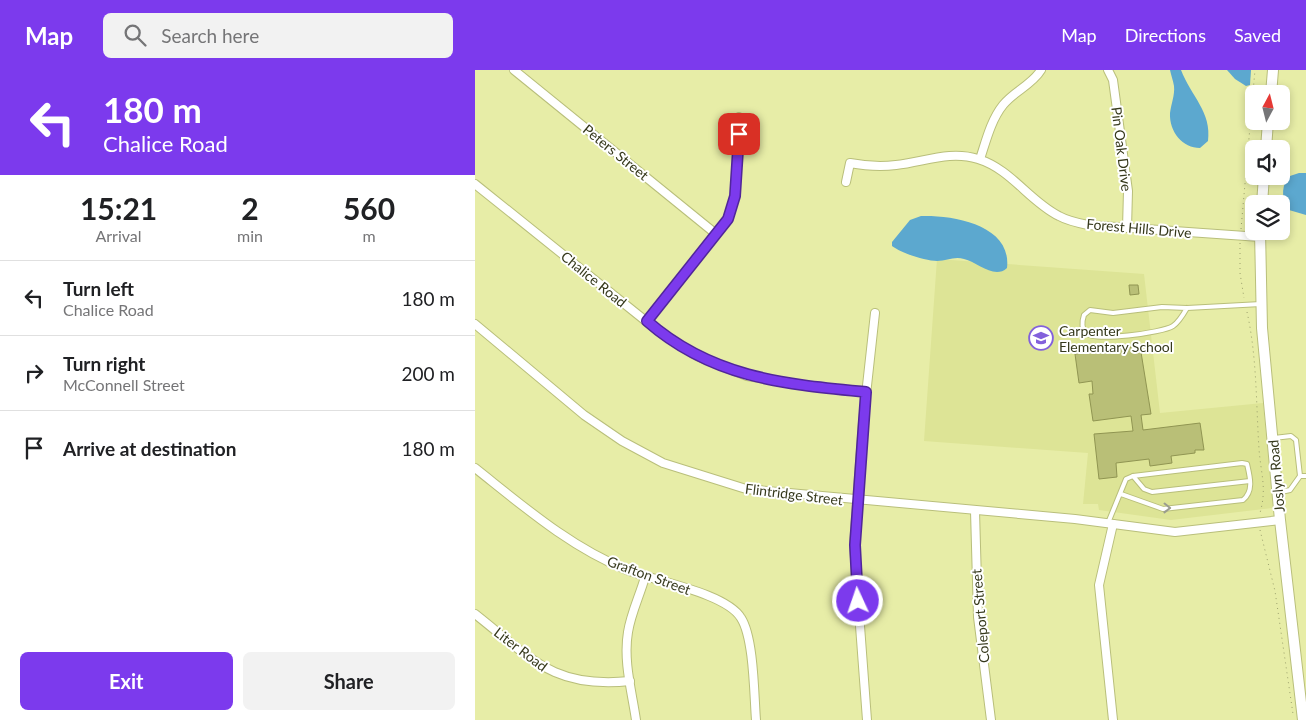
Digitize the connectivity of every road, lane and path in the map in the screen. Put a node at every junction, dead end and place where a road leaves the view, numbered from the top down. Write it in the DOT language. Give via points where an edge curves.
graph roads {
  1 [pos="514,70"];
  2 [pos="1041,70"];
  3 [pos="1108,70"];
  4 [pos="1273,70"];
  5 [pos="1272,85"];
  6 [pos="739,117"];
  7 [pos="980,159"];
  8 [pos="846,182"];
  9 [pos="475,184"];
  10 [pos="1127,228"];
  11 [pos="1245,233"];
  12 [pos="716,234"];
  13 [pos="1260,240"];
  14 [pos="1261,304"];
  15 [pos="1187,308"];
  16 [pos="875,313"];
  17 [pos="647,321"];
  18 [pos="475,324"];
  19 [pos="866,392"];
  20 [pos="1272,438"];
  21 [pos="475,468"];
  22 [pos="1133,476"];
  23 [pos="1300,476"];
  24 [pos="1306,476"];
  25 [pos="1251,481"];
  26 [pos="1277,493"];
  27 [pos="1121,494"];
  28 [pos="857,501"];
  29 [pos="1263,506"];
  30 [pos="1266,507"];
  31 [pos="975,511"];
  32 [pos="1280,520"];
  33 [pos="1111,524"];
  34 [pos="645,577"];
  35 [pos="475,614"];
  36 [pos="630,681"];
  37 [pos="636,720"];
  38 [pos="755,720"];
  39 [pos="867,720"];
  40 [pos="991,720"];
  41 [pos="1113,720"];
  42 [pos="1303,720"];
  1 -- 12 [label="street, Peters Street"];
  2 -- 7 [label="street" via="1000,109"];
  3 -- 10 [label="street, Pin Oak Drive" via="1113,80 1128,191"];
  4 -- 5 [label="street"];
  6 -- 12 [label="street" via="733,202 728,219"];
  7 -- 8 [label="street, Forest Hills Drive" via="954,155 872,167 850,163"];
  7 -- 10 [label="street, Forest Hills Drive" via="997,168 1058,216 1088,225"];
  9 -- 17 [label="street, Chalice Road"];
  10 -- 11 [label="street, Forest Hills Drive"];
  12 -- 17 [label="street"];
  13 -- 14 [label="street, Joslyn Road"];
  14 -- 15 [label="lane"];
  14 -- 20 [label="street, Joslyn Road"];
  15 -- 15 [label="lane" via="1162,307 1113,313 1090,310 1084,315 1083,328 1091,337 1102,338 1161,330 1172,327"];
  16 -- 19 [label="street"];
  17 -- 19 [label="street, Chalice Road" via="697,356 747,376"];
  18 -- 28 [label="street, Flintridge Street" via="584,415 622,442 663,463 746,489"];
  19 -- 28 [label="street"];
  20 -- 23 [label="lane" via="1291,436 1296,440"];
  20 -- 26 [label="street, Joslyn Road"];
  21 -- 34 [label="street, Grafton Street" via="560,534 608,562"];
  22 -- 25 [label="lane" via="1152,492"];
  22 -- 25 [label="lane" via="1242,462 1247,464"];
  22 -- 27 [label="lane" via="1126,478"];
  23 -- 24 [label="lane"];
  23 -- 26 [label="lane" via="1290,490"];
  27 -- 25 [label="lane, one-way" via="1158,508 1173,509 1243,500 1249,493"];
  26 -- 32 [label="street, Joslyn Road"];
  27 -- 33 [label="lane"];
  28 -- 31 [label="street, Flintridge Street"];
  28 -- 39 [label="street" via="855,545"];
  29 -- 30 [label="path"];
  31 -- 33 [label="street, Flintridge Street"];
  31 -- 40 [label="street, Coleport Street" via="978,617"];
  32 -- 33 [label="street, Flintridge Street" via="1175,532"];
  32 -- 42 [label="street, Joslyn Road"];
  33 -- 41 [label="street" via="1099,585"];
  34 -- 36 [label="street" via="628,631"];
  34 -- 38 [label="street, Grafton Street" via="715,599 741,618 748,638"];
  35 -- 36 [label="street, Liter Road" via="539,665 559,675 588,682"];
  36 -- 37 [label="street"];
}
